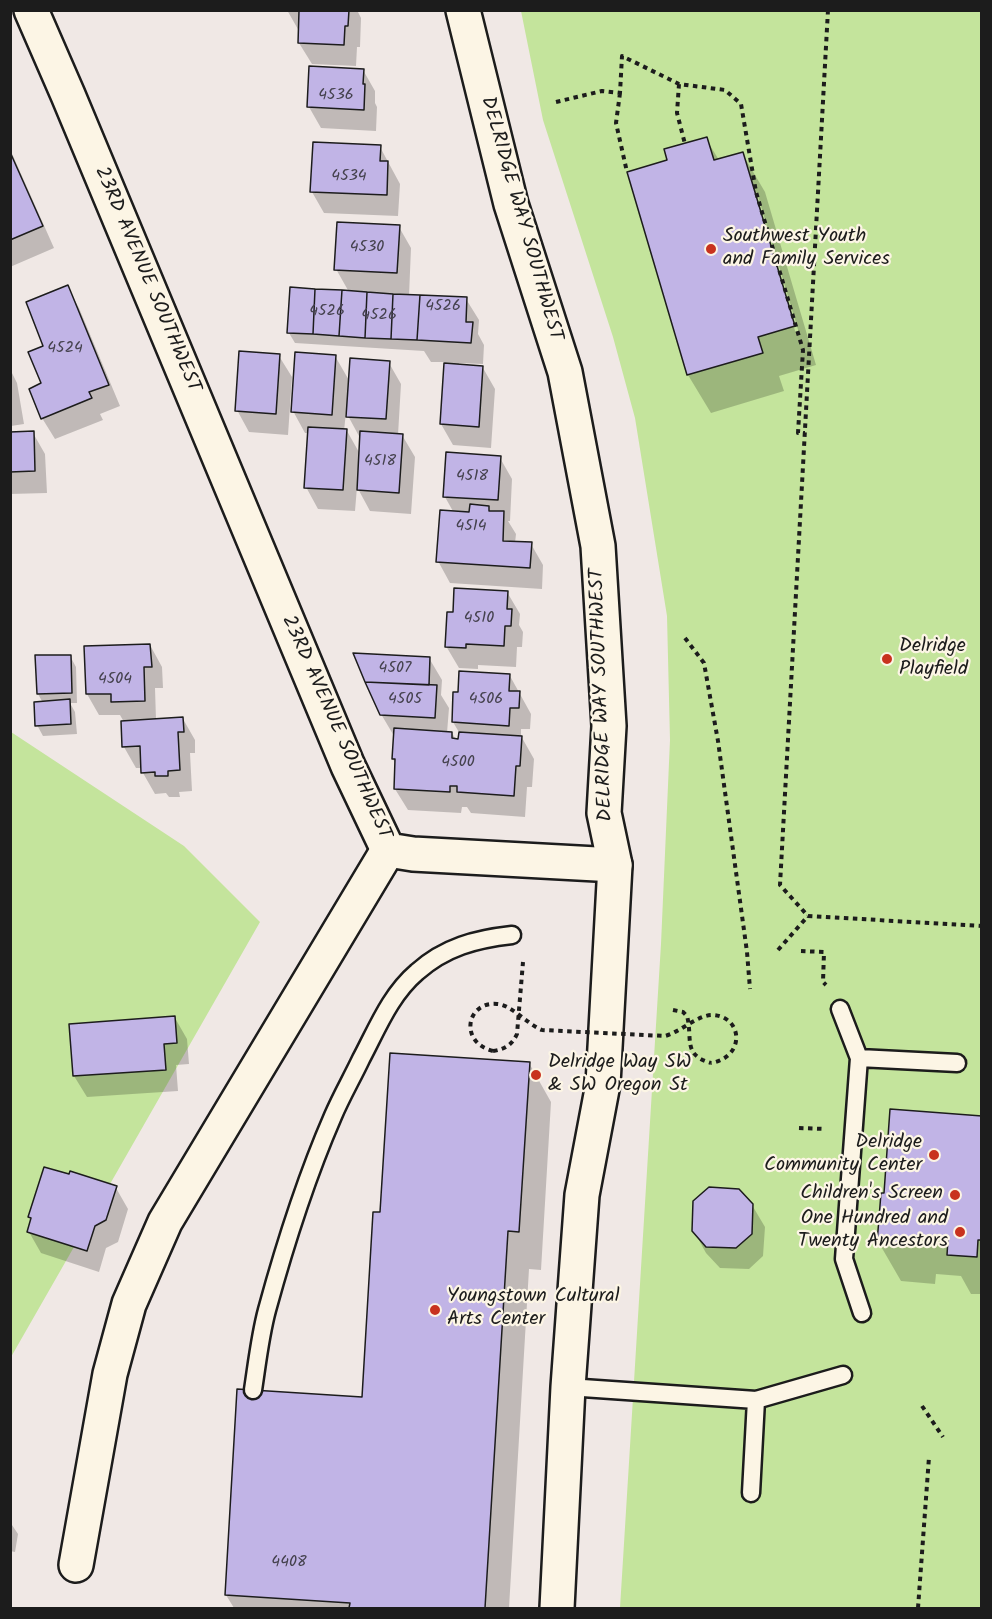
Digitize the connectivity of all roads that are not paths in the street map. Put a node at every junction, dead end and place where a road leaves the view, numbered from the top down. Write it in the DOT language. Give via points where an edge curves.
graph roads {
  1 [pos="31,10"];
  2 [pos="463,10"];
  3 [pos="388,850"];
  4 [pos="615,865"];
  5 [pos="512,935"];
  6 [pos="840,1009"];
  7 [pos="859,1058"];
  8 [pos="957,1063"];
  9 [pos="862,1313"];
  10 [pos="843,1375"];
  11 [pos="568,1387"];
  12 [pos="253,1390"];
  13 [pos="756,1400"];
  14 [pos="750,1493"];
  15 [pos="76,1565"];
  16 [pos="556,1608"];
  1 -- 3 [label="street, 23RD AVENUE SOUTHWEST" via="348,766"];
  2 -- 4 [label="street, DELRIDGE WAY SOUTHWEST" via="511,204 565,372 598,546 609,726 604,813"];
  3 -- 4 [label="street"];
  3 -- 15 [label="street, 23RD AVENUE SOUTHWEST" via="165,1222 129,1304 110,1374"];
  4 -- 11 [label="street, DELRIDGE WAY SOUTHWEST" via="603,1084 582,1195"];
  5 -- 12 [label="lane" via="485,938 436,958 416,973 386,1010 333,1114 311,1170 267,1312"];
  6 -- 7 [label="lane"];
  7 -- 8 [label="lane"];
  7 -- 9 [label="lane" via="844,1259"];
  10 -- 13 [label="lane"];
  11 -- 13 [label="lane"];
  11 -- 16 [label="street, DELRIDGE WAY SOUTHWEST"];
  13 -- 14 [label="lane"];
}
